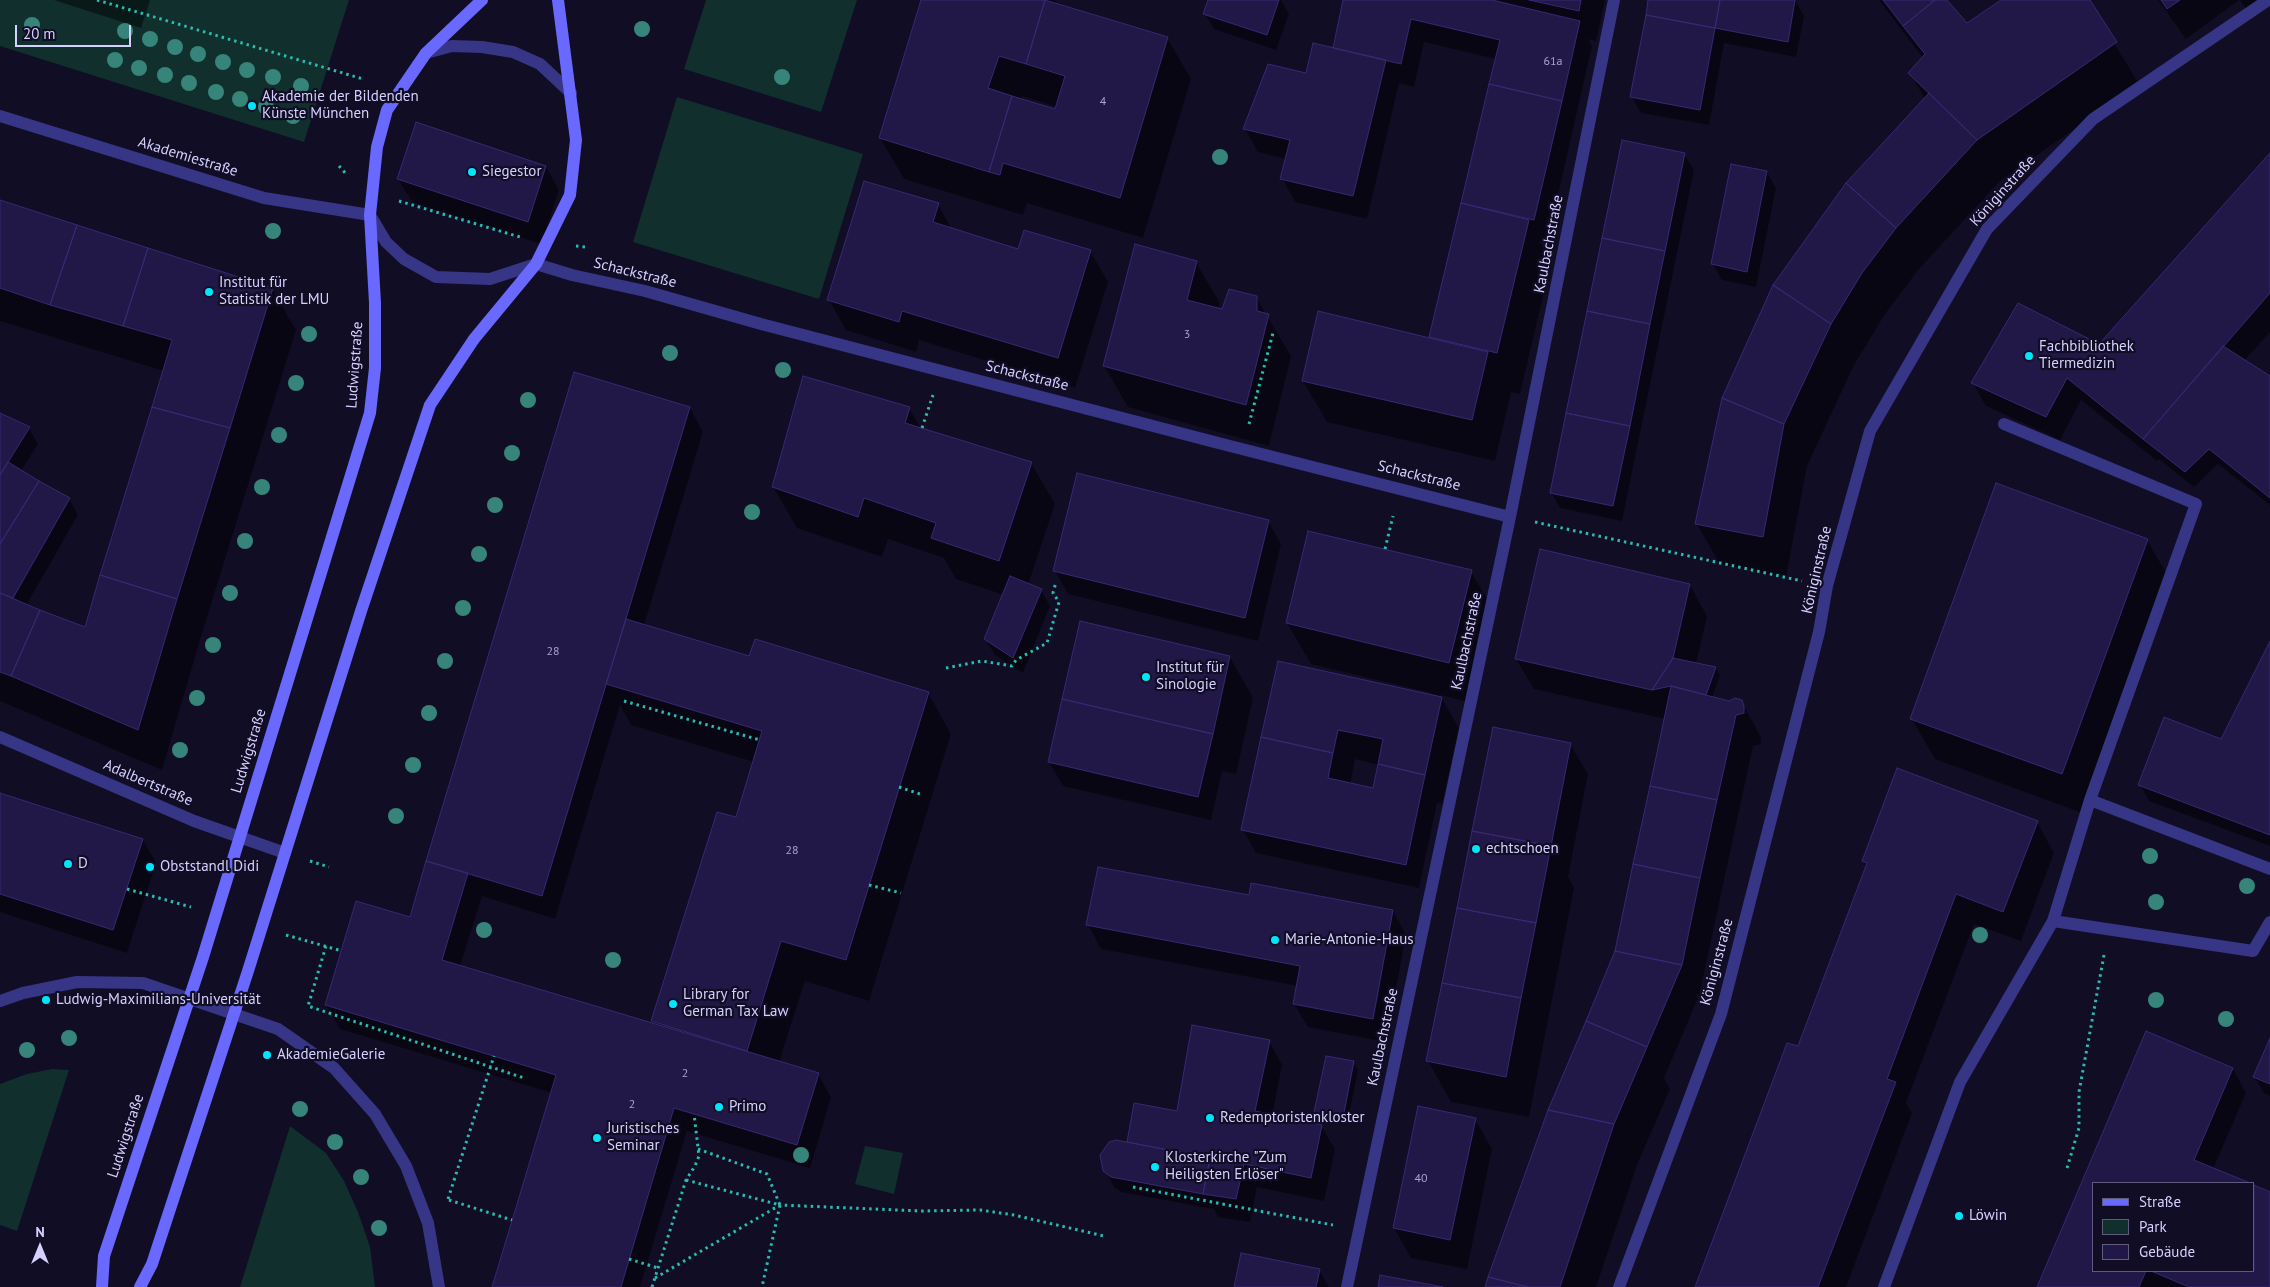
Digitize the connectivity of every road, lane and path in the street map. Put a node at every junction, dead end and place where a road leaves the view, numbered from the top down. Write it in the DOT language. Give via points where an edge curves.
graph roads {
  1 [pos="97,0"];
  2 [pos="482,0"];
  3 [pos="558,0"];
  4 [pos="1614,0"];
  5 [pos="2268,0"];
  6 [pos="426,53"];
  7 [pos="364,79"];
  8 [pos="571,93"];
  9 [pos="0,116"];
  10 [pos="397,200"];
  11 [pos="370,215"];
  12 [pos="516,236"];
  13 [pos="536,264"];
  14 [pos="1273,333"];
  15 [pos="940,371"];
  16 [pos="2004,424"];
  17 [pos="922,428"];
  18 [pos="1243,449"];
  19 [pos="1400,488"];
  20 [pos="1510,516"];
  21 [pos="1385,549"];
  22 [pos="1056,582"];
  23 [pos="1827,586"];
  24 [pos="946,668"];
  25 [pos="624,701"];
  26 [pos="0,737"];
  27 [pos="760,740"];
  28 [pos="899,787"];
  29 [pos="924,795"];
  30 [pos="2090,800"];
  31 [pos="239,838"];
  32 [pos="285,853"];
  33 [pos="2270,869"];
  34 [pos="869,885"];
  35 [pos="127,889"];
  36 [pos="901,893"];
  37 [pos="172,902"];
  38 [pos="2053,921"];
  39 [pos="2270,922"];
  40 [pos="2108,929"];
  41 [pos="306,940"];
  42 [pos="326,946"];
  43 [pos="342,951"];
  44 [pos="190,997"];
  45 [pos="0,1001"];
  46 [pos="234,1012"];
  47 [pos="494,1056"];
  48 [pos="490,1068"];
  49 [pos="524,1078"];
  50 [pos="694,1114"];
  51 [pos="698,1149"];
  52 [pos="2067,1168"];
  53 [pos="686,1180"];
  54 [pos="1133,1187"];
  55 [pos="448,1199"];
  56 [pos="780,1205"];
  57 [pos="512,1220"];
  58 [pos="428,1224"];
  59 [pos="1359,1229"];
  60 [pos="1104,1236"];
  61 [pos="629,1258"];
  62 [pos="658,1268"];
  63 [pos="655,1278"];
  64 [pos="102,1287"];
  65 [pos="140,1287"];
  66 [pos="439,1287"];
  67 [pos="652,1287"];
  68 [pos="762,1287"];
  69 [pos="1346,1287"];
  70 [pos="1619,1287"];
  71 [pos="1884,1287"];
  1 -- 7 [label="path"];
  2 -- 6 [label="main road, Ludwigstraße"];
  3 -- 8 [label="main road"];
  4 -- 20 [label="street, Kaulbachstraße"];
  5 -- 23 [label="street, Königinstraße" via="2093,119 1987,229 1870,432"];
  6 -- 8 [label="street" via="452,46 513,52 540,64"];
  6 -- 11 [label="main road, Ludwigstraße" via="387,110 377,147"];
  8 -- 13 [label="main road" via="576,140 570,195"];
  9 -- 11 [label="street, Akademiestraße" via="264,198"];
  10 -- 12 [label="path"];
  11 -- 13 [label="street" via="392,248 436,278 490,279"];
  11 -- 31 [label="main road, Ludwigstraße" via="375,304 375,368 370,413"];
  13 -- 15 [label="street, Schackstraße"];
  13 -- 32 [label="main road" via="474,338 430,405"];
  14 -- 18 [label="path"];
  15 -- 17 [label="path"];
  15 -- 18 [label="street, Schackstraße"];
  16 -- 30 [label="street" via="2196,504"];
  18 -- 19 [label="street, Schackstraße"];
  19 -- 20 [label="street, Schackstraße"];
  19 -- 21 [label="path"];
  20 -- 23 [label="path"];
  20 -- 59 [label="street, Kaulbachstraße"];
  22 -- 24 [label="path" via="1054,593 1059,602 1047,643 1016,660 1012,666 982,662"];
  23 -- 70 [label="street, Königinstraße" via="1819,632 1721,1014"];
  25 -- 27 [label="path"];
  26 -- 31 [label="street, Adalbertstraße"];
  28 -- 29 [label="path"];
  30 -- 33 [label="street"];
  30 -- 38 [label="street"];
  31 -- 32 [label="street, Adalbertstraße"];
  31 -- 44 [label="main road, Ludwigstraße"];
  32 -- 46 [label="main road"];
  34 -- 36 [label="path"];
  35 -- 37 [label="path"];
  38 -- 40 [label="street"];
  38 -- 71 [label="street" via="1960,1082"];
  39 -- 40 [label="street" via="2253,951"];
  40 -- 52 [label="path" via="2082,1075 2079,1128"];
  41 -- 42 [label="path"];
  42 -- 43 [label="path"];
  42 -- 48 [label="path" via="308,1006"];
  44 -- 45 [label="street" via="143,983 77,982"];
  44 -- 46 [label="street"];
  44 -- 64 [label="main road, Ludwigstraße" via="104,1256"];
  46 -- 58 [label="street" via="278,1028 334,1068 375,1114 406,1166"];
  46 -- 65 [label="main road" via="152,1264"];
  47 -- 48 [label="path"];
  48 -- 49 [label="path"];
  48 -- 55 [label="path"];
  50 -- 51 [label="path"];
  51 -- 53 [label="path" via="699,1156"];
  51 -- 56 [label="path" via="767,1174"];
  53 -- 56 [label="path"];
  53 -- 62 [label="path"];
  54 -- 59 [label="path"];
  55 -- 57 [label="path"];
  55 -- 58 [label="path" via="442,1219"];
  56 -- 60 [label="path" via="980,1210"];
  56 -- 63 [label="path"];
  56 -- 68 [label="path"];
  58 -- 66 [label="street"];
  59 -- 69 [label="street, Kaulbachstraße"];
  61 -- 62 [label="path"];
  62 -- 63 [label="path"];
  63 -- 67 [label="path"];
}
